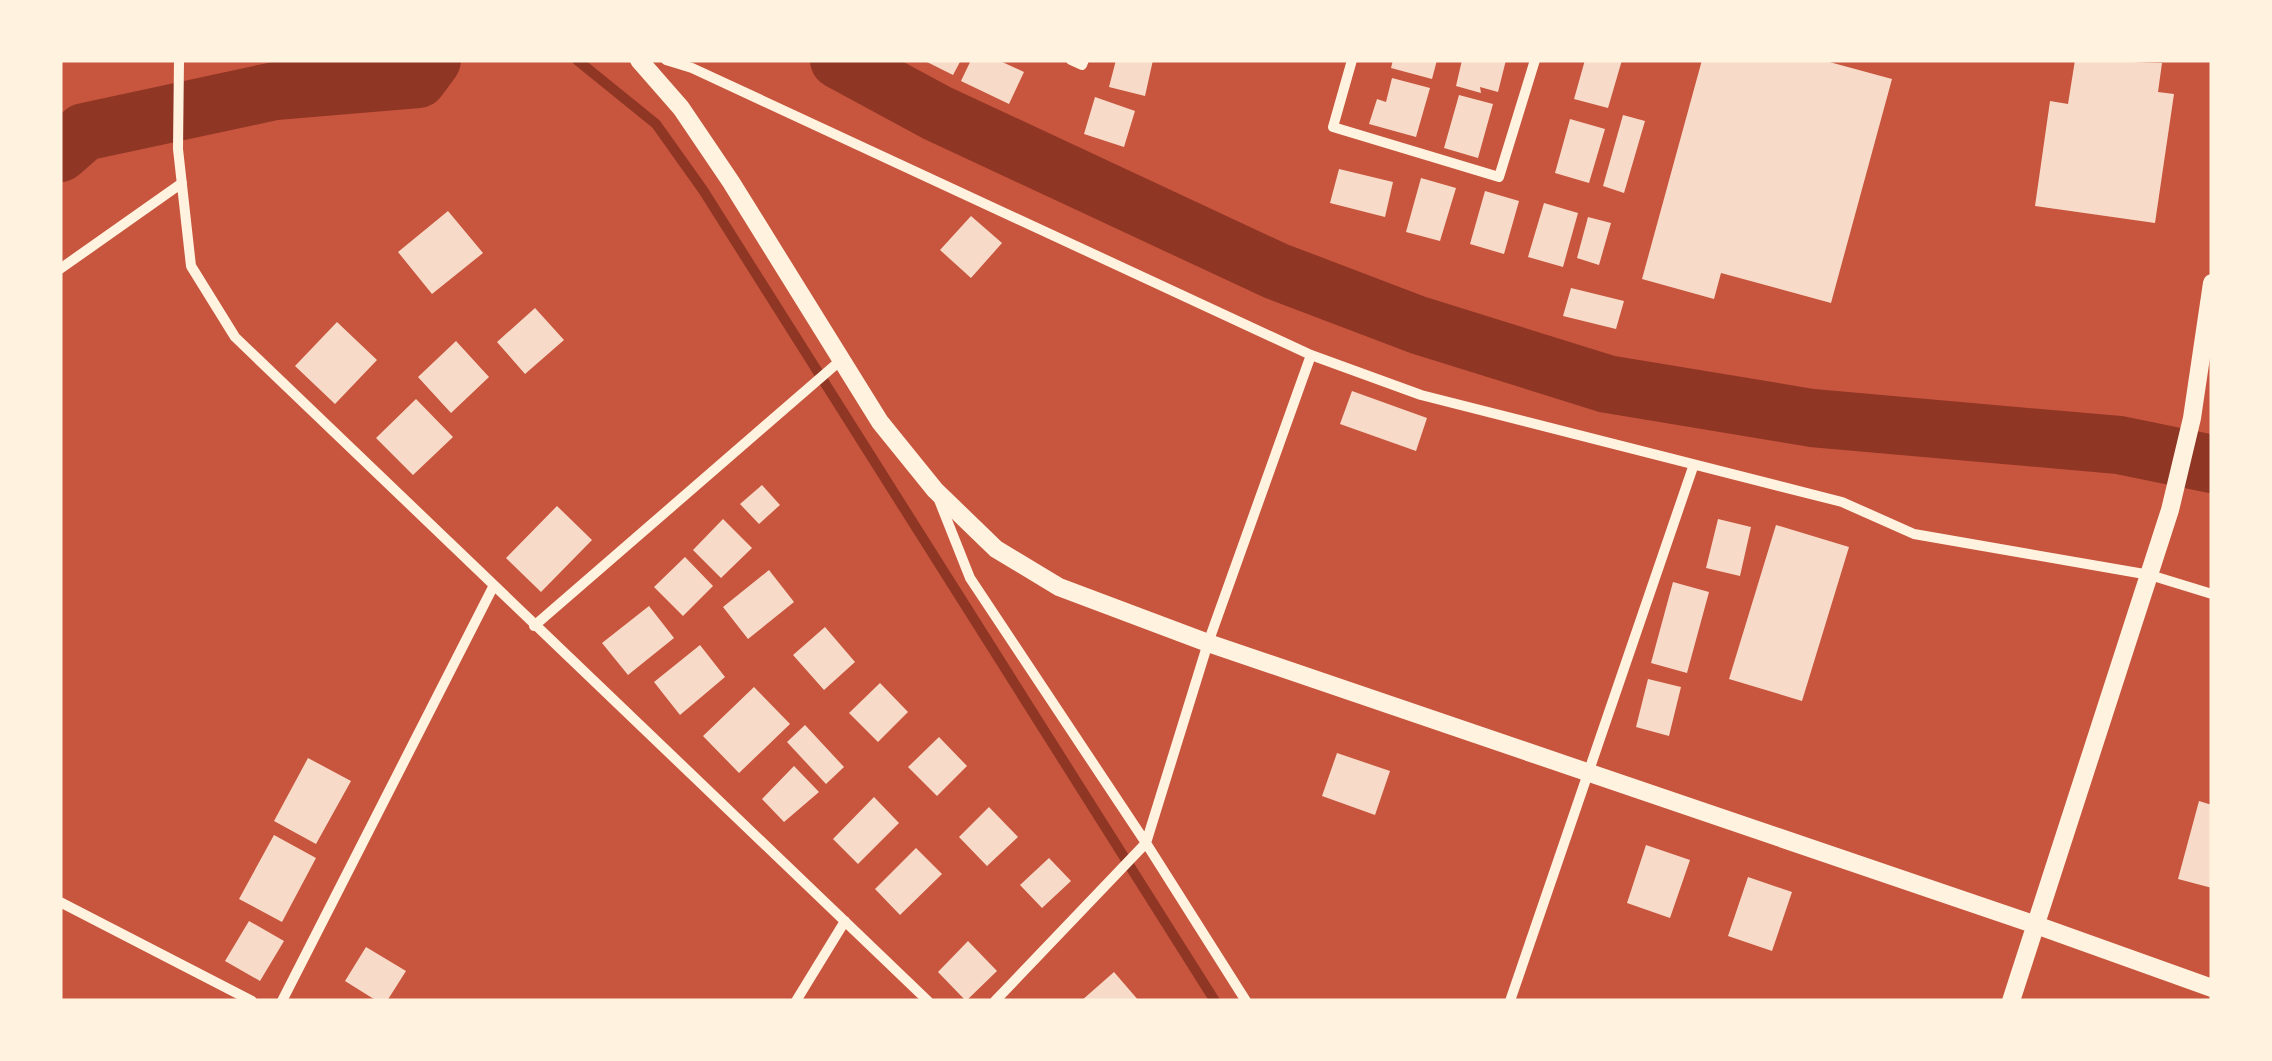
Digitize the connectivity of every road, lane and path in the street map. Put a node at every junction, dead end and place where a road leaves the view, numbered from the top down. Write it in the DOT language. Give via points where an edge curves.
graph roads {
  1 [pos="639,60"];
  2 [pos="666,60"];
  3 [pos="1071,60"];
  4 [pos="1084,60"];
  5 [pos="1352,60"];
  6 [pos="1535,60"];
  7 [pos="179,64"];
  8 [pos="182,184"];
  9 [pos="60,268"];
  10 [pos="2212,283"];
  11 [pos="1311,355"];
  12 [pos="841,360"];
  13 [pos="1693,467"];
  14 [pos="935,490"];
  15 [pos="2150,575"];
  16 [pos="493,587"];
  17 [pos="2212,594"];
  18 [pos="534,626"];
  19 [pos="1208,644"];
  20 [pos="1587,772"];
  21 [pos="1146,843"];
  22 [pos="60,902"];
  23 [pos="844,921"];
  24 [pos="2036,924"];
  25 [pos="2212,988"];
  26 [pos="252,1001"];
  27 [pos="282,1001"];
  28 [pos="796,1001"];
  29 [pos="928,1001"];
  30 [pos="995,1001"];
  31 [pos="1246,1001"];
  32 [pos="1510,1001"];
  33 [pos="2011,1001"];
  1 -- 12 [label="street" via="691,122"];
  2 -- 11 [label="street"];
  3 -- 4 [label="street" via="1082,66"];
  5 -- 6 [label="street" via="1332,128 1499,176"];
  7 -- 8 [label="street"];
  8 -- 9 [label="street"];
  8 -- 16 [label="street" via="191,266 235,337"];
  10 -- 15 [label="street" via="2192,418"];
  11 -- 13 [label="street" via="1421,395"];
  11 -- 19 [label="street"];
  12 -- 14 [label="street"];
  12 -- 18 [label="street"];
  13 -- 15 [label="street" via="1842,502 1914,534"];
  13 -- 20 [label="street"];
  14 -- 19 [label="street" via="996,549 1059,587"];
  14 -- 21 [label="street" via="970,578"];
  15 -- 17 [label="street"];
  15 -- 24 [label="street"];
  16 -- 18 [label="street"];
  16 -- 27 [label="street"];
  18 -- 23 [label="street"];
  19 -- 20 [label="street"];
  19 -- 21 [label="street"];
  20 -- 24 [label="street"];
  20 -- 32 [label="street"];
  21 -- 30 [label="street"];
  21 -- 31 [label="street"];
  22 -- 26 [label="street"];
  23 -- 28 [label="street"];
  23 -- 29 [label="street"];
  24 -- 25 [label="street"];
  24 -- 33 [label="street"];
}
